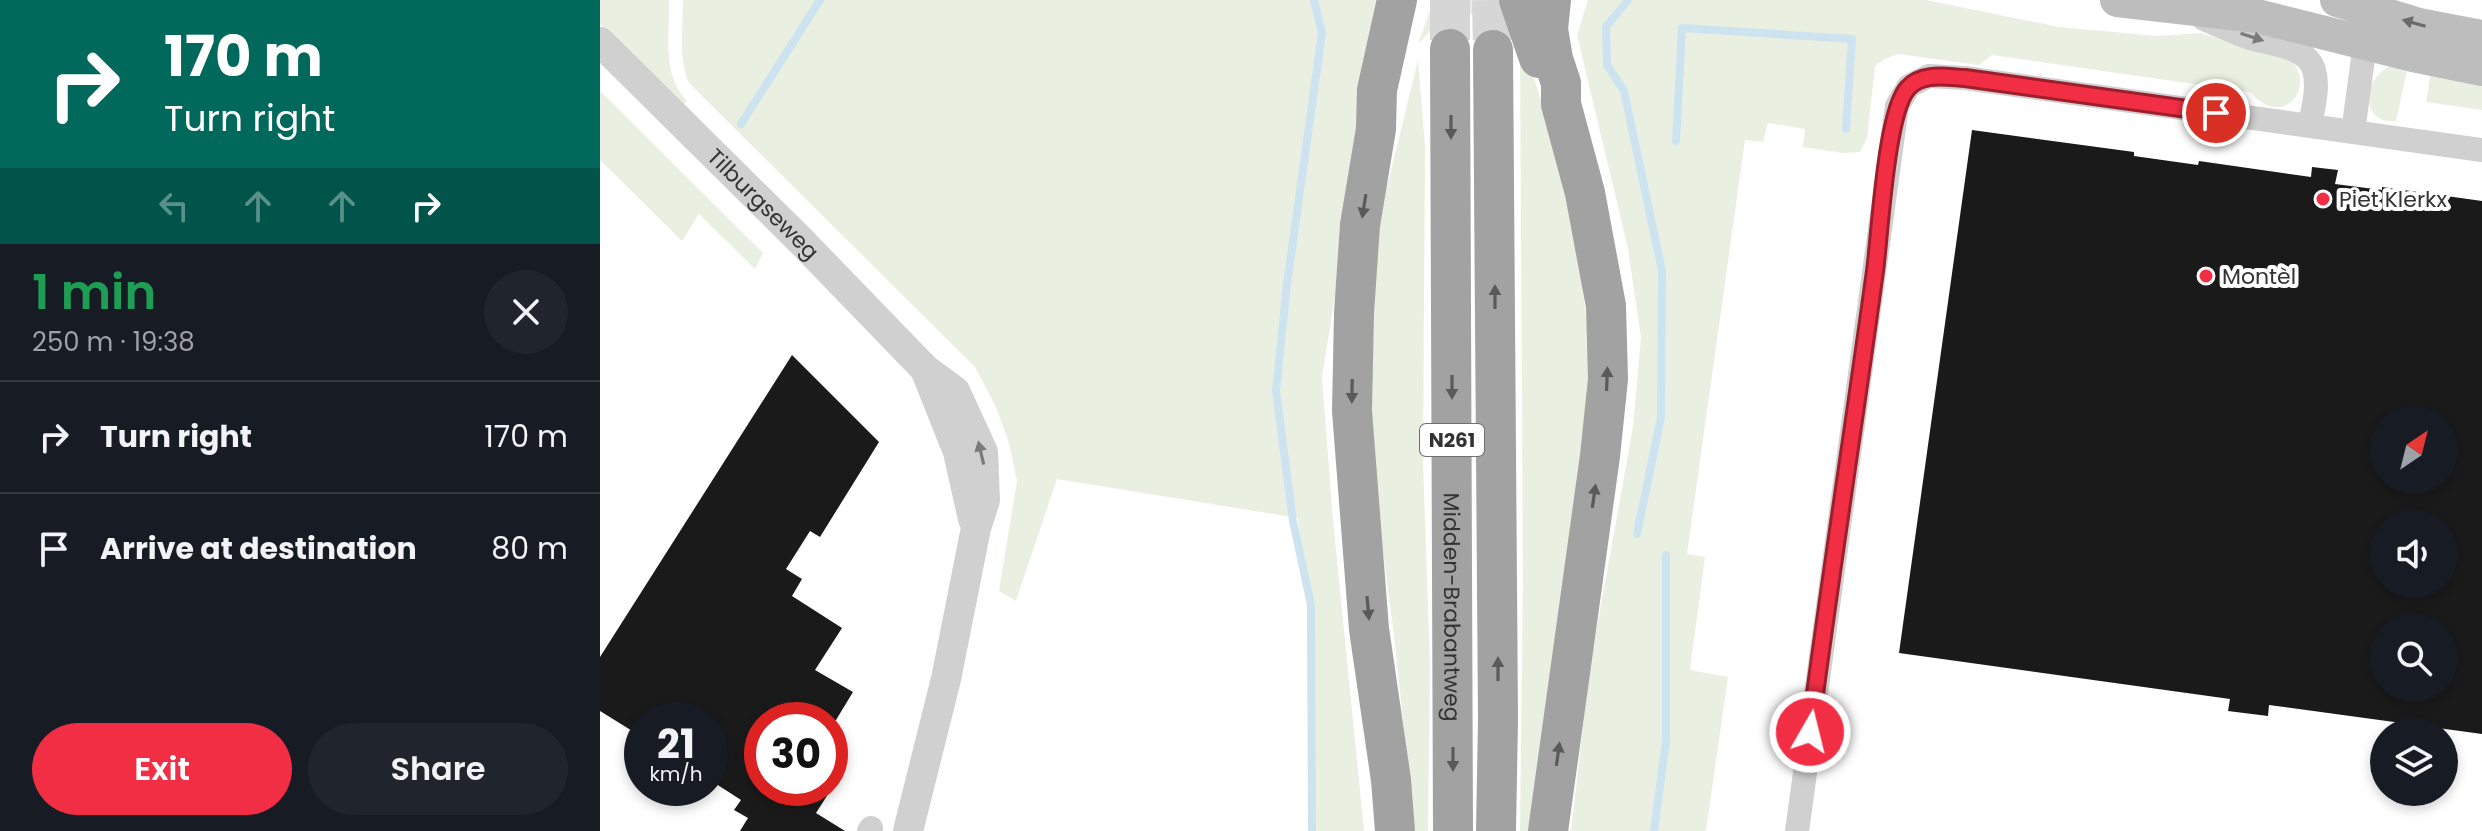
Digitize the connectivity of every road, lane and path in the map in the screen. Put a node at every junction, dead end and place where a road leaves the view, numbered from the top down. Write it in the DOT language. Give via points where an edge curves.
graph roads {
  1 [pos="1397,0"];
  2 [pos="1420,0"];
  3 [pos="1519,0"];
  4 [pos="1551,0"];
  5 [pos="2117,0"];
  6 [pos="2345,1"];
  7 [pos="2179,9"];
  8 [pos="2319,32"];
  9 [pos="2482,37"];
  10 [pos="600,42"];
  11 [pos="2365,44"];
  12 [pos="1450,49"];
  13 [pos="1493,50"];
  14 [pos="2482,69"];
  15 [pos="1561,104"];
  16 [pos="2310,126"];
  17 [pos="1376,129"];
  18 [pos="2353,132"];
  19 [pos="2482,150"];
  20 [pos="908,831"];
  21 [pos="1395,831"];
  22 [pos="1453,831"];
  23 [pos="1496,831"];
  24 [pos="1548,831"];
  25 [pos="1797,831"];
  1 -- 17 [label="highway" via="1377,90"];
  2 -- 17 [label="highway"];
  3 -- 15 [label="highway" via="1550,89"];
  4 -- 15 [label="highway" via="1548,29"];
  5 -- 7 [label="main road"];
  6 -- 8 [label="street"];
  9 -- 6 [label="main road, one-way" via="2419,25"];
  6 -- 11 [label="street"];
  7 -- 8 [label="main road" via="2257,16"];
  7 -- 16 [label="street, one-way" via="2308,60 2316,86"];
  8 -- 11 [label="main road"];
  10 -- 20 [label="street, Tilburgseweg" via="925,369 958,452 976,528"];
  11 -- 14 [label="main road"];
  11 -- 18 [label="street"];
  12 -- 22 [label="highway, Midden-Brabantweg / N261, one-way"];
  23 -- 13 [label="highway, Midden-Brabantweg / N261, one-way"];
  24 -- 15 [label="highway, one-way" via="1608,379 1606,306 1585,193"];
  16 -- 18 [label="street"];
  16 -- 25 [label="street" via="1965,78 1929,76 1909,86 1897,106 1891,136"];
  17 -- 21 [label="highway, one-way" via="1360,225 1352,411 1369,629"];
  18 -- 19 [label="street"];
}
